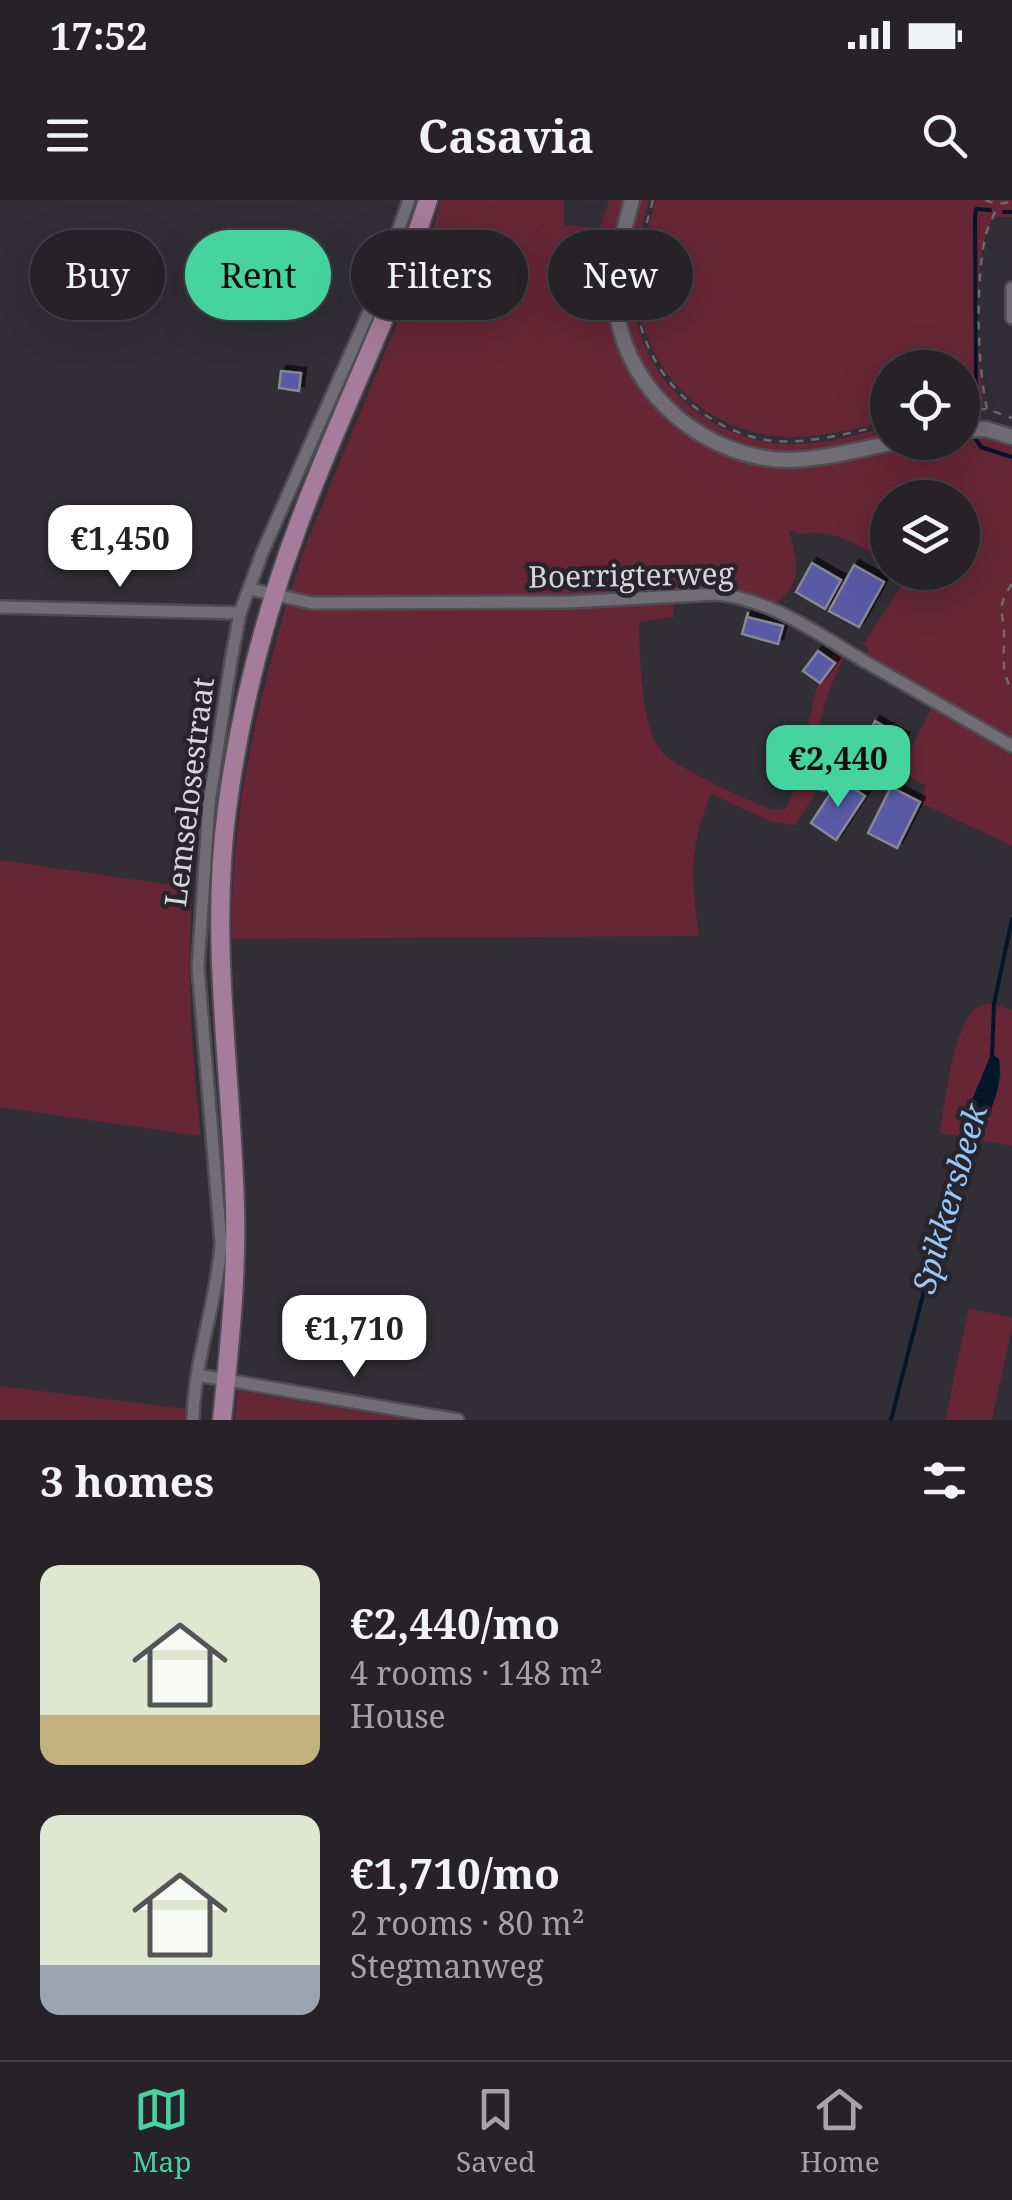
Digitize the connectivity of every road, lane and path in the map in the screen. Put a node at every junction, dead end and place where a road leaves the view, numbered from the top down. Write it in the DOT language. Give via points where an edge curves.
graph roads {
  1 [pos="410,200"];
  2 [pos="428,200"];
  3 [pos="632,200"];
  4 [pos="653,200"];
  5 [pos="985,200"];
  6 [pos="1012,202"];
  7 [pos="997,204"];
  8 [pos="1012,288"];
  9 [pos="1012,318"];
  10 [pos="980,410"];
  11 [pos="987,410"];
  12 [pos="1012,418"];
  13 [pos="870,428"];
  14 [pos="980,429"];
  15 [pos="1012,437"];
  16 [pos="870,447"];
  17 [pos="1012,585"];
  18 [pos="250,589"];
  19 [pos="273,595"];
  20 [pos="0,608"];
  21 [pos="240,613"];
  22 [pos="1012,691"];
  23 [pos="1012,746"];
  24 [pos="197,1375"];
  25 [pos="226,1378"];
  26 [pos="193,1420"];
  27 [pos="222,1420"];
  28 [pos="458,1420"];
  1 -- 18 [label="street, Lemselosestraat"];
  2 -- 19 [label="main road"];
  3 -- 16 [label="street" via="616,266 617,313 632,359 656,398 734,452 815,458"];
  4 -- 13 [label="path" via="636,263 636,294 650,352 684,399 721,424 774,440"];
  5 -- 7 [label="path"];
  6 -- 7 [label="path"];
  7 -- 11 [label="path" via="982,272 980,376"];
  8 -- 9 [label="street"];
  10 -- 11 [label="path"];
  11 -- 12 [label="path"];
  14 -- 15 [label="street"];
  17 -- 22 [label="path" via="999,613 1002,673"];
  18 -- 19 [label="street, Boerrigterweg"];
  18 -- 21 [label="street, Lemselosestraat"];
  19 -- 23 [label="street, Boerrigterweg" via="312,603 738,596 758,601"];
  19 -- 25 [label="main road" via="241,719 222,853 220,992 236,1223"];
  20 -- 21 [label="street"];
  21 -- 24 [label="street, Lemselosestraat" via="202,889 201,1030 220,1243"];
  24 -- 25 [label="street"];
  24 -- 26 [label="street, Lemselosestraat"];
  25 -- 27 [label="main road"];
  25 -- 28 [label="street"];
}
